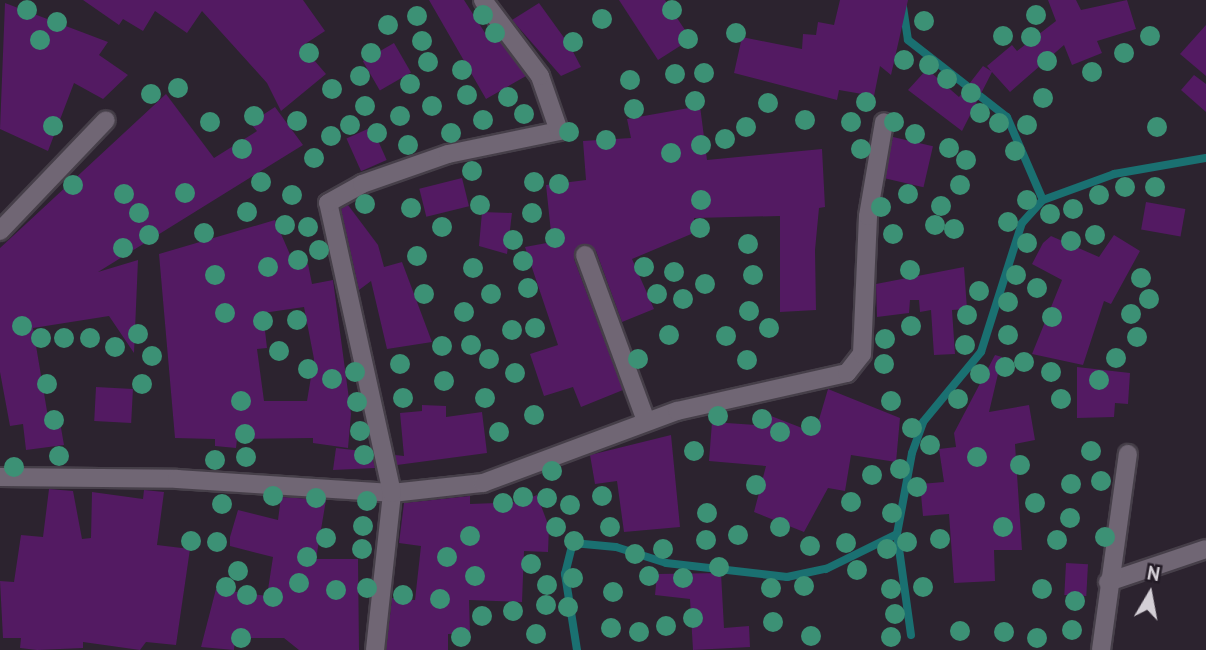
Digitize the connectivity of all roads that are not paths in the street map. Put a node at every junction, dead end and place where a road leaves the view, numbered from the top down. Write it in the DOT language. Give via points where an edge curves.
graph roads {
  1 [pos="483,0"];
  2 [pos="106,120"];
  3 [pos="884,122"];
  4 [pos="0,232"];
  5 [pos="585,255"];
  6 [pos="646,421"];
  7 [pos="1128,454"];
  8 [pos="0,477"];
  9 [pos="393,493"];
  10 [pos="1206,550"];
  11 [pos="1108,582"];
  12 [pos="375,650"];
  13 [pos="1101,650"];
  1 -- 9 [label="street" via="540,76 559,131 448,154 335,195 328,203"];
  2 -- 4 [label="street"];
  3 -- 6 [label="street" via="869,216 858,366"];
  5 -- 6 [label="street"];
  6 -- 9 [label="street" via="524,472"];
  7 -- 11 [label="street"];
  8 -- 9 [label="street" via="177,479"];
  9 -- 12 [label="street"];
  10 -- 11 [label="street"];
  11 -- 13 [label="street"];
}
